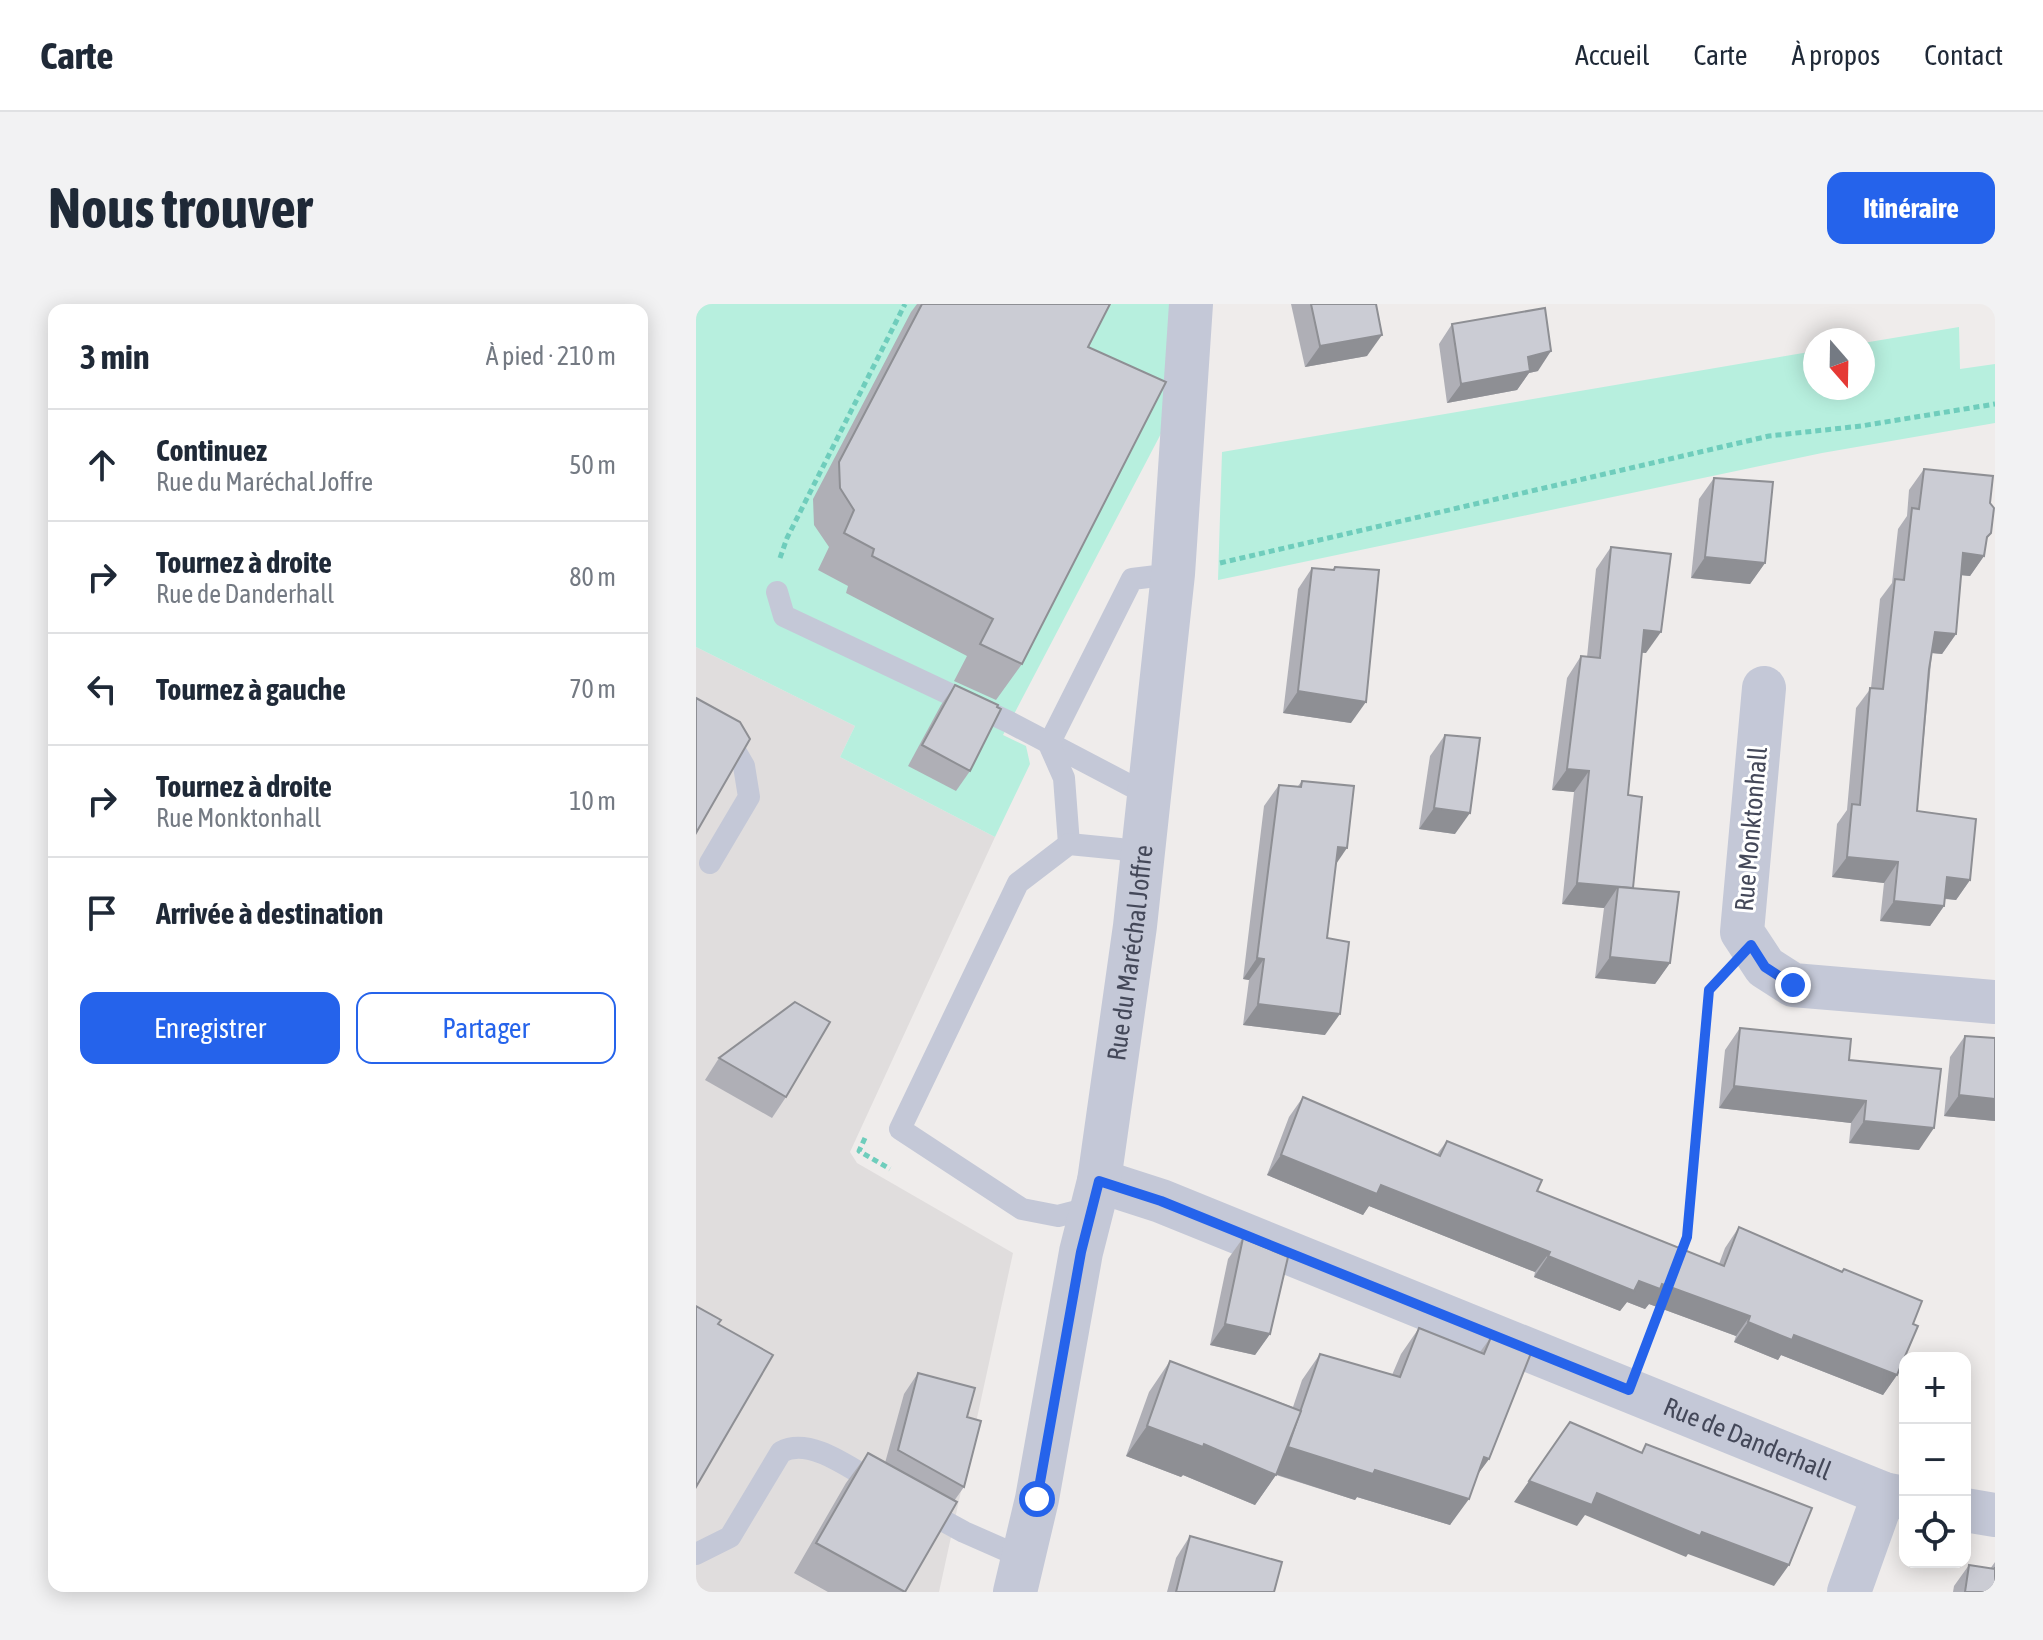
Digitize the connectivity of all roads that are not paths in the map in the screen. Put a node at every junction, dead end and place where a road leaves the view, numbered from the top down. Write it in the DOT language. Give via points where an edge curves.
graph roads {
  1 [pos="1191,304"];
  2 [pos="1173,574"];
  3 [pos="777,592"];
  4 [pos="1764,688"];
  5 [pos="696,713"];
  6 [pos="1049,744"];
  7 [pos="1152,782"];
  8 [pos="1069,844"];
  9 [pos="1144,856"];
  10 [pos="710,863"];
  11 [pos="1995,1002"];
  12 [pos="1096,1194"];
  13 [pos="1895,1496"];
  14 [pos="1971,1511"];
  15 [pos="1995,1515"];
  16 [pos="696,1554"];
  17 [pos="1019,1575"];
  18 [pos="1849,1592"];
  1 -- 2 [label="street, Rue du Maréchal Joffre"];
  2 -- 6 [label="lane" via="1132,579"];
  2 -- 7 [label="street, Rue du Maréchal Joffre"];
  3 -- 6 [label="lane" via="784,616"];
  4 -- 11 [label="street, Rue Monktonhall" via="1742,932 1765,967 1793,985"];
  5 -- 10 [label="lane" via="723,730 744,766 749,797"];
  6 -- 7 [label="lane" via="1131,786"];
  6 -- 8 [label="lane" via="1064,778"];
  7 -- 9 [label="street, Rue du Maréchal Joffre"];
  8 -- 9 [label="lane"];
  8 -- 12 [label="lane" via="1018,883 900,1129 1022,1209 1058,1216"];
  9 -- 12 [label="street, Rue du Maréchal Joffre"];
  12 -- 13 [label="street, Rue de Danderhall" via="1161,1201"];
  12 -- 17 [label="street, Rue du Maréchal Joffre"];
  13 -- 18 [label="street"];
  14 -- 15 [label="street"];
  16 -- 17 [label="lane" via="730,1537 781,1452 791,1446 814,1449 964,1532"];
}
